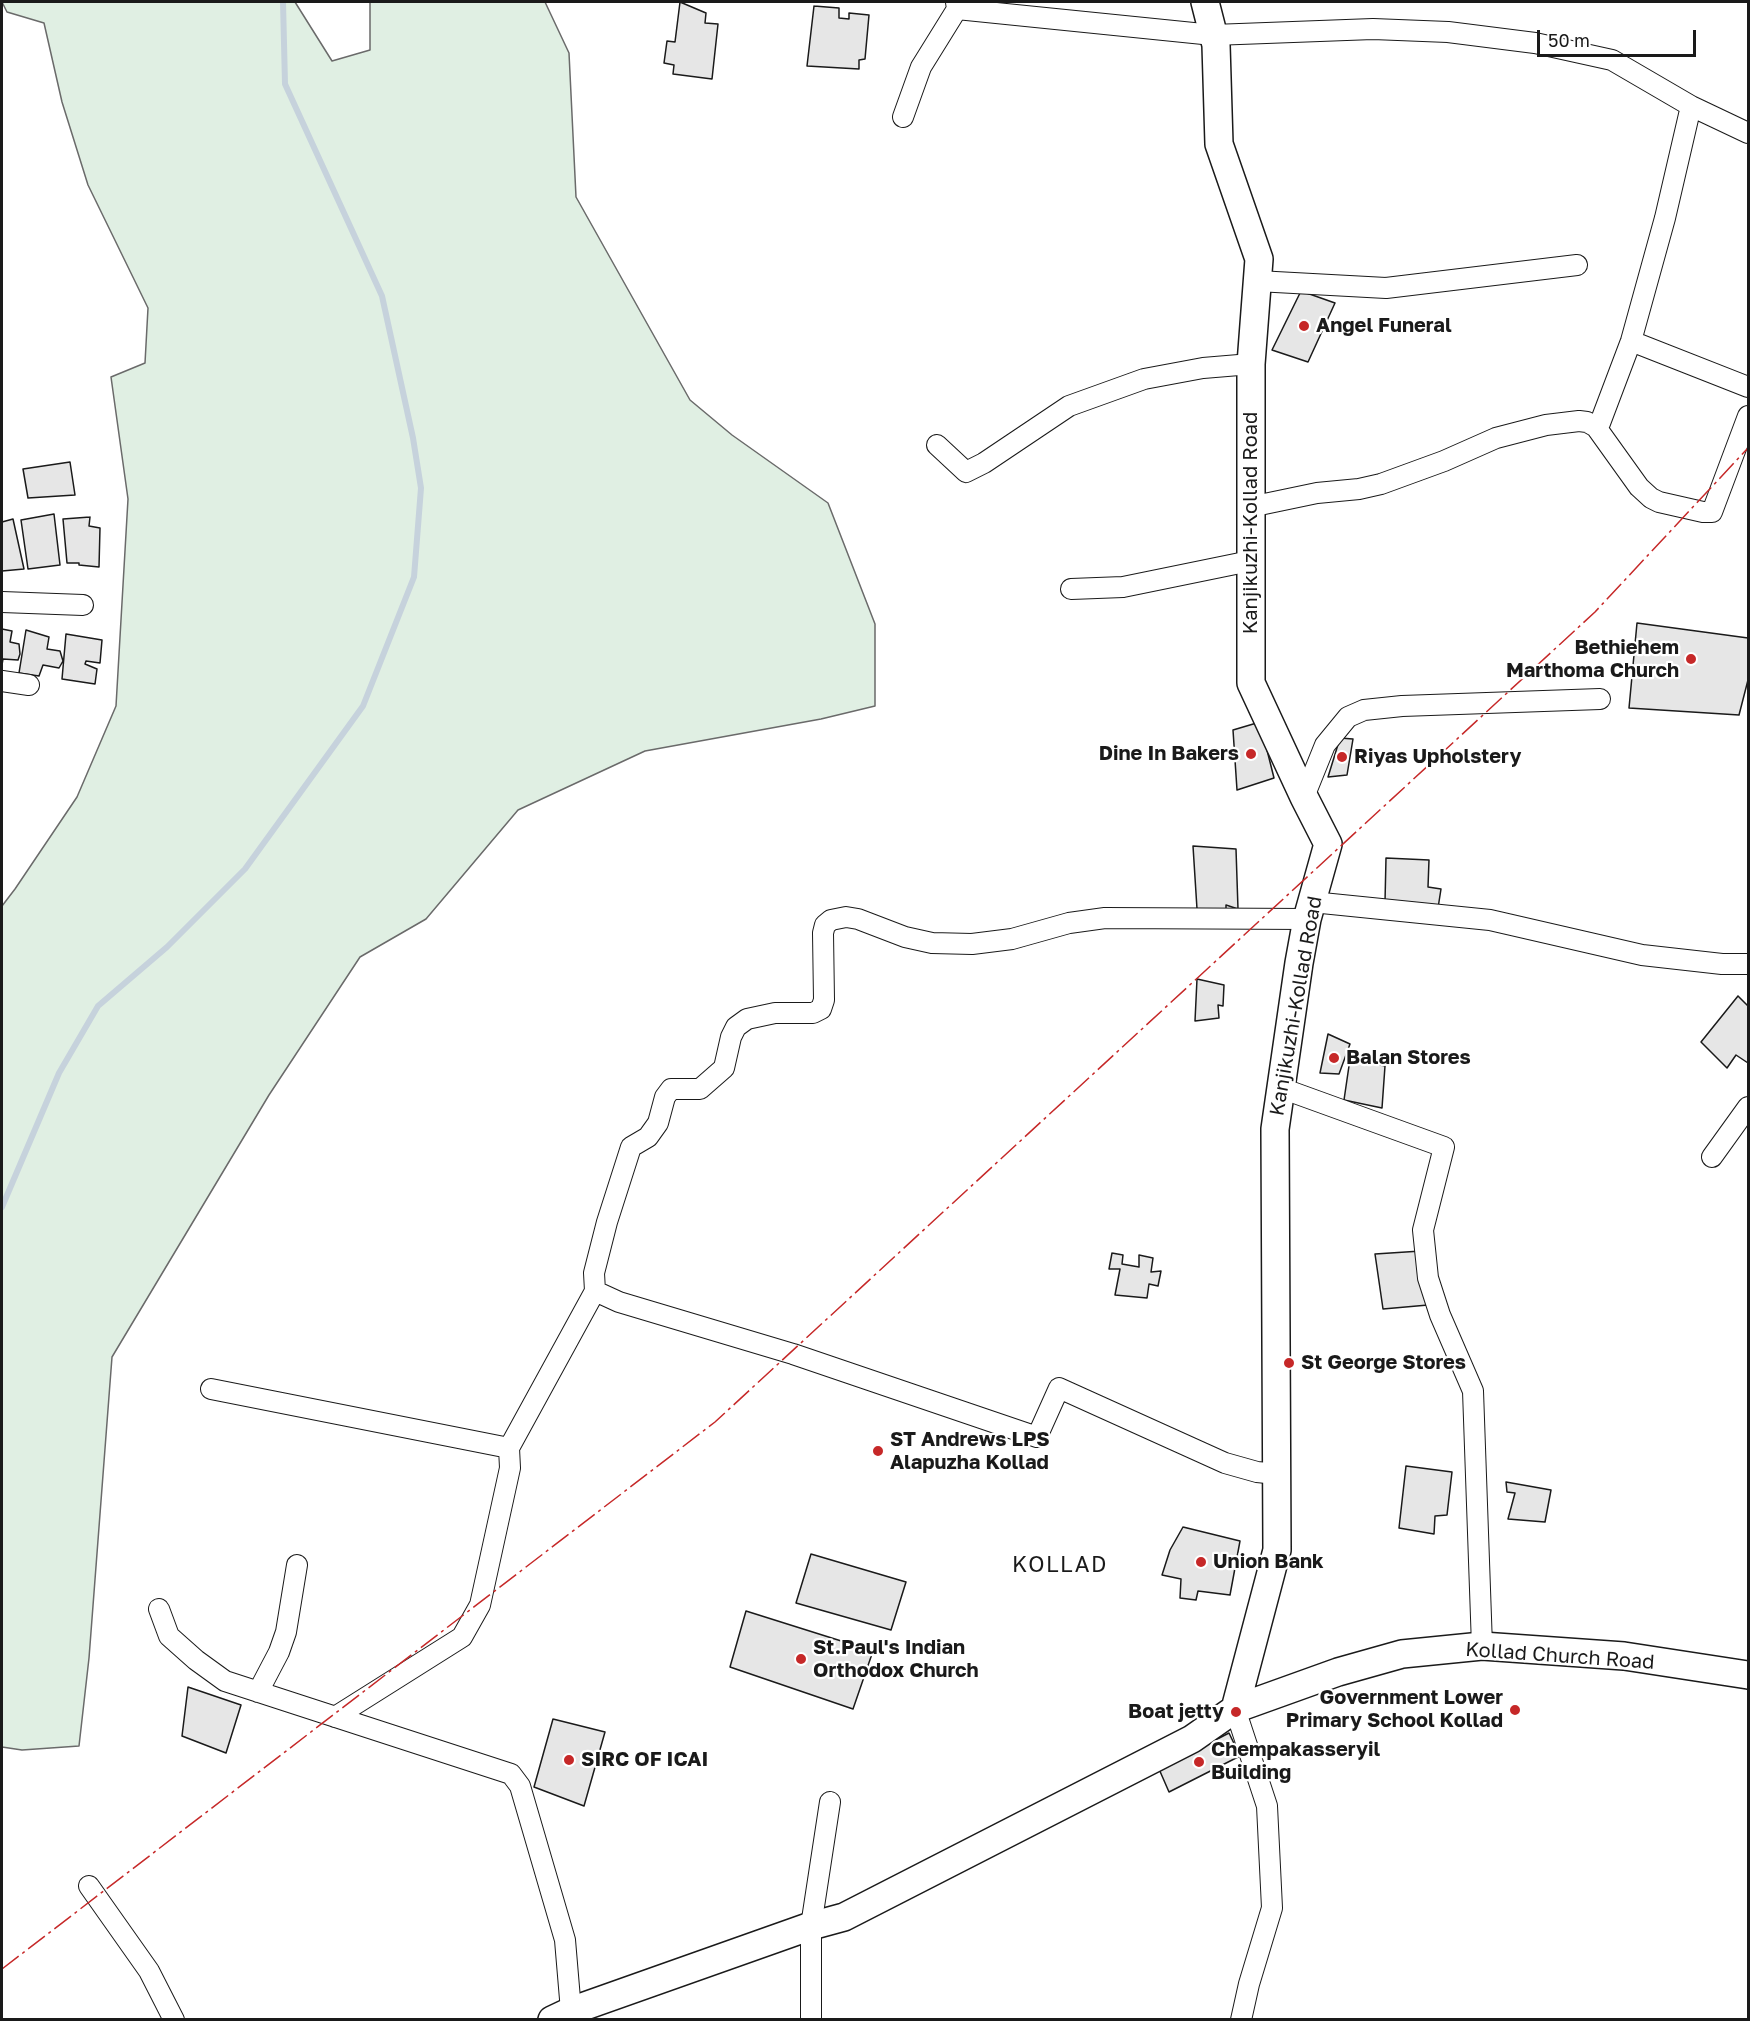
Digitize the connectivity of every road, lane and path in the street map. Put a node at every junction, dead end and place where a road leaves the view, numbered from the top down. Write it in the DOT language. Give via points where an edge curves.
graph roads {
  1 [pos="1205,2"];
  2 [pos="957,5"];
  3 [pos="1213,35"];
  4 [pos="1691,106"];
  5 [pos="903,117"];
  6 [pos="1749,133"];
  7 [pos="1577,265"];
  8 [pos="1257,281"];
  9 [pos="1631,341"];
  10 [pos="1251,364"];
  11 [pos="1749,387"];
  12 [pos="1749,416"];
  13 [pos="1596,427"];
  14 [pos="936,445"];
  15 [pos="1250,507"];
  16 [pos="1250,561"];
  17 [pos="1071,589"];
  18 [pos="2,602"];
  19 [pos="83,605"];
  20 [pos="2,681"];
  21 [pos="29,685"];
  22 [pos="1600,699"];
  23 [pos="1304,797"];
  24 [pos="1310,910"];
  25 [pos="1749,964"];
  26 [pos="1281,1088"];
  27 [pos="1749,1107"];
  28 [pos="1712,1156"];
  29 [pos="595,1291"];
  30 [pos="211,1389"];
  31 [pos="509,1448"];
  32 [pos="1277,1474"];
  33 [pos="297,1565"];
  34 [pos="159,1609"];
  35 [pos="1482,1646"];
  36 [pos="1749,1676"];
  37 [pos="258,1692"];
  38 [pos="1235,1709"];
  39 [pos="335,1717"];
  40 [pos="830,1802"];
  41 [pos="89,1886"];
  42 [pos="811,1926"];
  43 [pos="561,2015"];
  44 [pos="174,2019"];
  45 [pos="811,2019"];
  46 [pos="1241,2019"];
  1 -- 3 [label="main road, Kanjikuzhi-Kollad Road"];
  2 -- 3 [label="street"];
  2 -- 5 [label="street" via="921,67"];
  3 -- 4 [label="street" via="1374,29 1448,32 1535,43 1612,60"];
  3 -- 8 [label="main road, Kanjikuzhi-Kollad Road" via="1219,144 1259,259"];
  4 -- 6 [label="street"];
  4 -- 9 [label="street"];
  7 -- 8 [label="street" via="1386,288"];
  8 -- 10 [label="main road, Kanjikuzhi-Kollad Road"];
  9 -- 11 [label="street"];
  9 -- 13 [label="street"];
  10 -- 14 [label="street" via="1144,379 1069,406 966,472"];
  10 -- 15 [label="main road, Kanjikuzhi-Kollad Road"];
  12 -- 13 [label="street" via="1714,509 1708,513 1650,498"];
  13 -- 15 [label="street" via="1579,421 1536,428 1496,438 1381,484"];
  15 -- 16 [label="main road, Kanjikuzhi-Kollad Road"];
  16 -- 17 [label="street" via="1123,587"];
  16 -- 23 [label="main road, Kanjikuzhi-Kollad Road" via="1251,682"];
  18 -- 19 [label="street"];
  20 -- 21 [label="street"];
  22 -- 23 [label="street" via="1364,710 1348,717 1325,745"];
  23 -- 24 [label="main road, Kanjikuzhi-Kollad Road" via="1328,844"];
  24 -- 25 [label="street" via="1490,920 1642,955"];
  24 -- 26 [label="main road, Kanjikuzhi-Kollad Road"];
  24 -- 29 [label="street" via="1105,918 972,944 932,943 858,919 831,920 823,933 821,1009 813,1013 760,1015 736,1027 724,1068 700,1089 671,1089 658,1123 648,1137 632,1148 599,1252"];
  26 -- 32 [label="main road, Kanjikuzhi-Kollad Road" via="1275,1129"];
  26 -- 35 [label="street" via="1444,1147 1424,1230 1428,1278 1473,1391"];
  27 -- 28 [label="street"];
  29 -- 31 [label="street"];
  29 -- 32 [label="street" via="1037,1437 1059,1388 1225,1463"];
  30 -- 31 [label="street"];
  31 -- 39 [label="street" via="510,1468 480,1605 462,1636"];
  32 -- 38 [label="main road, Kanjikuzhi-Kollad Road" via="1277,1550"];
  33 -- 37 [label="street" via="286,1632"];
  34 -- 37 [label="street" via="169,1636 196,1660 225,1681"];
  35 -- 36 [label="main road, Kollad Church Road" via="1624,1656"];
  35 -- 38 [label="main road, Kollad Church Road" via="1402,1654"];
  37 -- 39 [label="street"];
  38 -- 42 [label="main road, Kollad Church Road" via="1192,1739 844,1917"];
  38 -- 46 [label="street" via="1267,1806 1272,1908"];
  39 -- 43 [label="street" via="511,1774 520,1786 565,1940"];
  40 -- 42 [label="street"];
  41 -- 44 [label="street" via="149,1971"];
  42 -- 43 [label="main road, Kollad Church Road"];
  42 -- 45 [label="street"];
}
